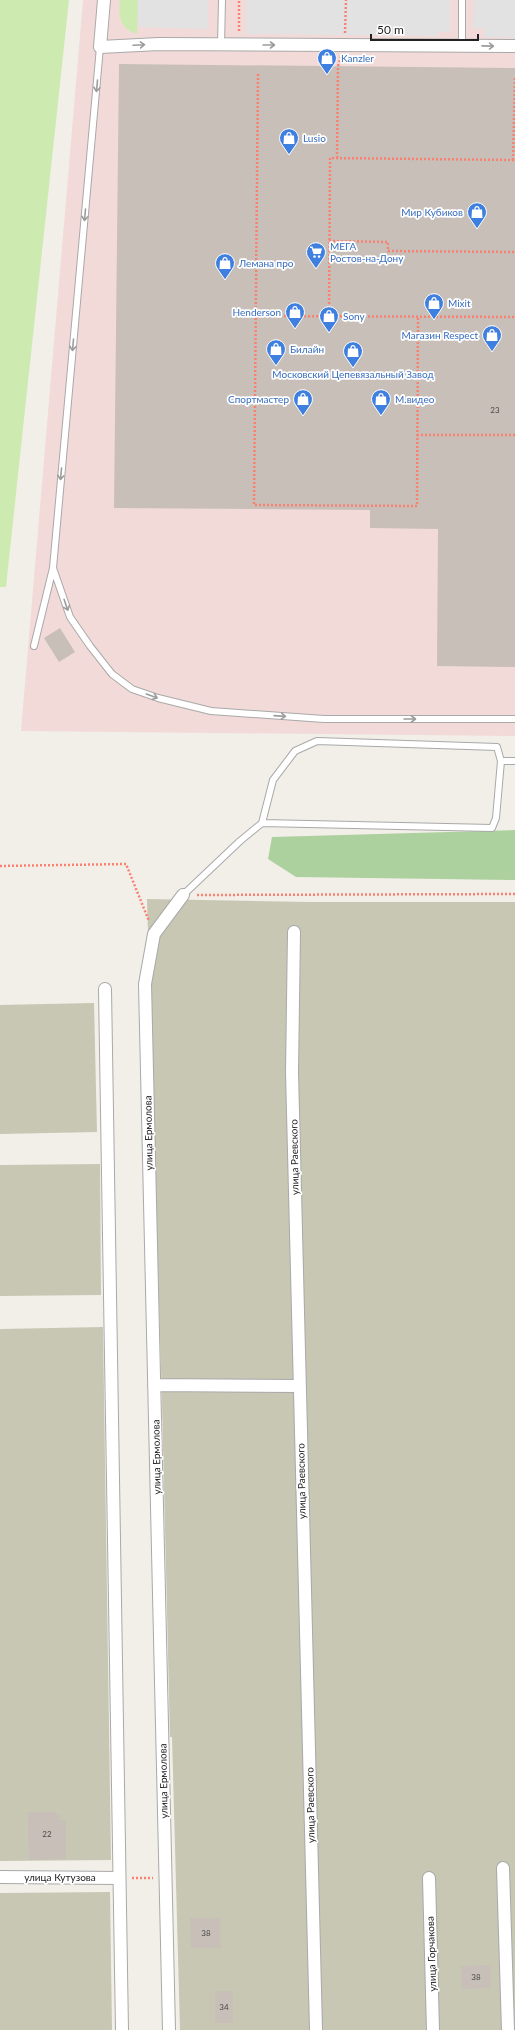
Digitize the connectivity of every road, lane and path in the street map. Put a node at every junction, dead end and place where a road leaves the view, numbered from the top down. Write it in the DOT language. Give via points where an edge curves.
graph roads {
  1 [pos="104,0"];
  2 [pos="222,0"];
  3 [pos="239,0"];
  4 [pos="346,0"];
  5 [pos="462,0"];
  6 [pos="221,45"];
  7 [pos="238,45"];
  8 [pos="345,45"];
  9 [pos="462,46"];
  10 [pos="515,46"];
  11 [pos="100,47"];
  12 [pos="258,74"];
  13 [pos="515,76"];
  14 [pos="337,158"];
  15 [pos="514,160"];
  16 [pos="329,242"];
  17 [pos="515,252"];
  18 [pos="256,316"];
  19 [pos="329,316"];
  20 [pos="418,317"];
  21 [pos="515,317"];
  22 [pos="417,435"];
  23 [pos="515,436"];
  24 [pos="53,568"];
  25 [pos="34,646"];
  26 [pos="515,719"];
  27 [pos="501,761"];
  28 [pos="515,761"];
  29 [pos="262,823"];
  30 [pos="0,866"];
  31 [pos="515,894"];
  32 [pos="183,895"];
  33 [pos="294,932"];
  34 [pos="154,934"];
  35 [pos="105,989"];
  36 [pos="154,1384"];
  37 [pos="299,1386"];
  38 [pos="503,1868"];
  39 [pos="0,1877"];
  40 [pos="119,1878"];
  41 [pos="165,1878"];
  42 [pos="429,1878"];
  43 [pos="122,2030"];
  44 [pos="169,2030"];
  45 [pos="316,2030"];
  46 [pos="433,2030"];
  47 [pos="508,2030"];
  1 -- 11 [label="street"];
  2 -- 6 [label="lane"];
  3 -- 7 [label="path"];
  4 -- 8 [label="path"];
  5 -- 9 [label="lane"];
  6 -- 7 [label="street"];
  11 -- 6 [label="street, one-way" via="155,44"];
  7 -- 8 [label="street, one-way"];
  8 -- 9 [label="street"];
  8 -- 14 [label="path" via="338,66"];
  9 -- 10 [label="street, one-way"];
  11 -- 24 [label="lane, one-way"];
  12 -- 18 [label="path"];
  13 -- 15 [label="path"];
  14 -- 15 [label="path"];
  14 -- 16 [label="path" via="330,158"];
  16 -- 17 [label="path" via="388,242 388,251"];
  16 -- 19 [label="path"];
  18 -- 19 [label="path"];
  18 -- 22 [label="path" via="254,505 417,506"];
  19 -- 20 [label="path"];
  20 -- 21 [label="path"];
  20 -- 22 [label="path"];
  22 -- 23 [label="path"];
  24 -- 25 [label="lane"];
  24 -- 26 [label="lane, one-way" via="70,616 112,674 132,689 158,698 211,711 324,719"];
  27 -- 28 [label="lane"];
  27 -- 29 [label="lane" via="496,818 492,828"];
  27 -- 29 [label="lane" via="497,747 317,742 295,751 273,780"];
  29 -- 32 [label="lane"];
  30 -- 34 [label="path" via="126,864"];
  31 -- 32 [label="path"];
  32 -- 34 [label="street, улица Ермолова"];
  33 -- 37 [label="street, улица Раевского" via="292,1072"];
  34 -- 36 [label="street, улица Ермолова" via="145,984"];
  35 -- 40 [label="street"];
  36 -- 37 [label="street"];
  36 -- 41 [label="street, улица Ермолова"];
  37 -- 45 [label="street, улица Раевского"];
  38 -- 47 [label="street"];
  39 -- 40 [label="street, улица Кутузова"];
  40 -- 41 [label="path"];
  40 -- 43 [label="street"];
  41 -- 44 [label="street, улица Ермолова"];
  42 -- 46 [label="street, улица Горчакова"];
}
